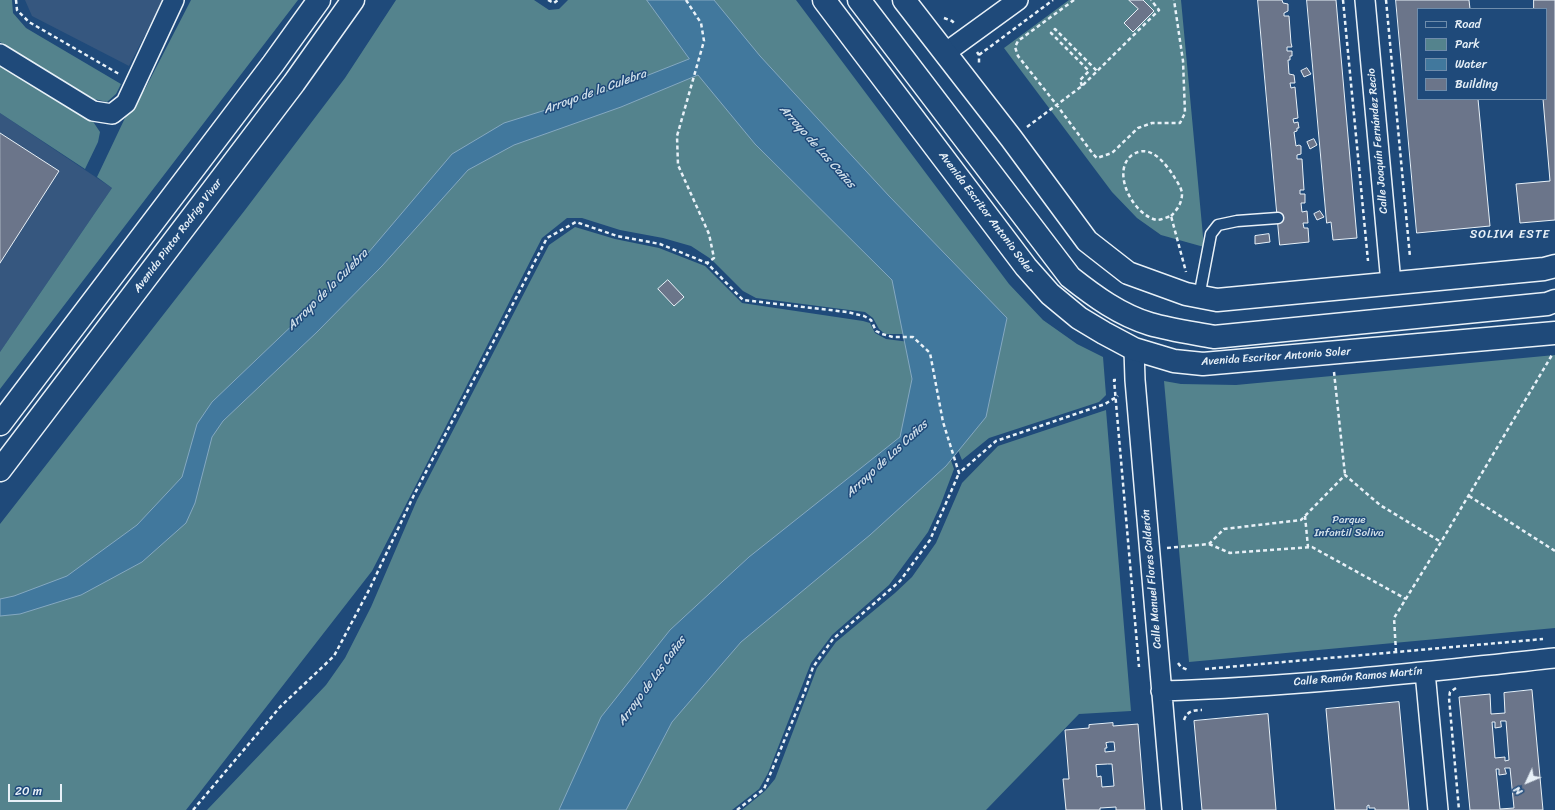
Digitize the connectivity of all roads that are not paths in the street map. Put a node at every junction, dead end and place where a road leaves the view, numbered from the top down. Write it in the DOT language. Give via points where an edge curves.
graph roads {
  1 [pos="174,0"];
  2 [pos="319,0"];
  3 [pos="353,0"];
  4 [pos="824,0"];
  5 [pos="859,0"];
  6 [pos="904,0"];
  7 [pos="1018,0"];
  8 [pos="1365,0"];
  9 [pos="0,54"];
  10 [pos="945,54"];
  11 [pos="1278,218"];
  12 [pos="1555,266"];
  13 [pos="1391,283"];
  14 [pos="1201,287"];
  15 [pos="1555,301"];
  16 [pos="1554,342"];
  17 [pos="1134,349"];
  18 [pos="0,424"];
  19 [pos="0,470"];
  20 [pos="1555,658"];
  21 [pos="1425,672"];
  22 [pos="1161,691"];
  23 [pos="1172,810"];
  24 [pos="1438,810"];
  1 -- 9 [label="street" via="126,102 112,114 93,111"];
  2 -- 18 [label="street"];
  3 -- 19 [label="street, Avenida Pintor Rodrigo Vivar" via="294,83"];
  4 -- 17 [label="street, Avenida Escritor Antonio Soler" via="1026,268 1050,294 1079,318"];
  5 -- 15 [label="street" via="1070,277 1094,296 1124,313 1149,323 1214,337 1548,304"];
  6 -- 10 [label="street"];
  7 -- 10 [label="street"];
  8 -- 13 [label="street, Calle Joaquín Fernández Recio"];
  10 -- 14 [label="street" via="1023,130 1086,241 1128,273 1186,294"];
  11 -- 14 [label="lane" via="1218,225 1212,234"];
  12 -- 13 [label="street"];
  13 -- 14 [label="street" via="1217,300"];
  16 -- 17 [label="street, Avenida Escritor Antonio Soler" via="1332,353 1203,364 1174,361"];
  17 -- 22 [label="street, Calle Manuel Flores Calderón" via="1136,391 1159,549"];
  20 -- 21 [label="street, Calle Ramón Ramos Martín"];
  21 -- 22 [label="street, Calle Ramón Ramos Martín"];
  21 -- 24 [label="street"];
  22 -- 23 [label="street, Calle Manuel Flores Calderón"];
}
